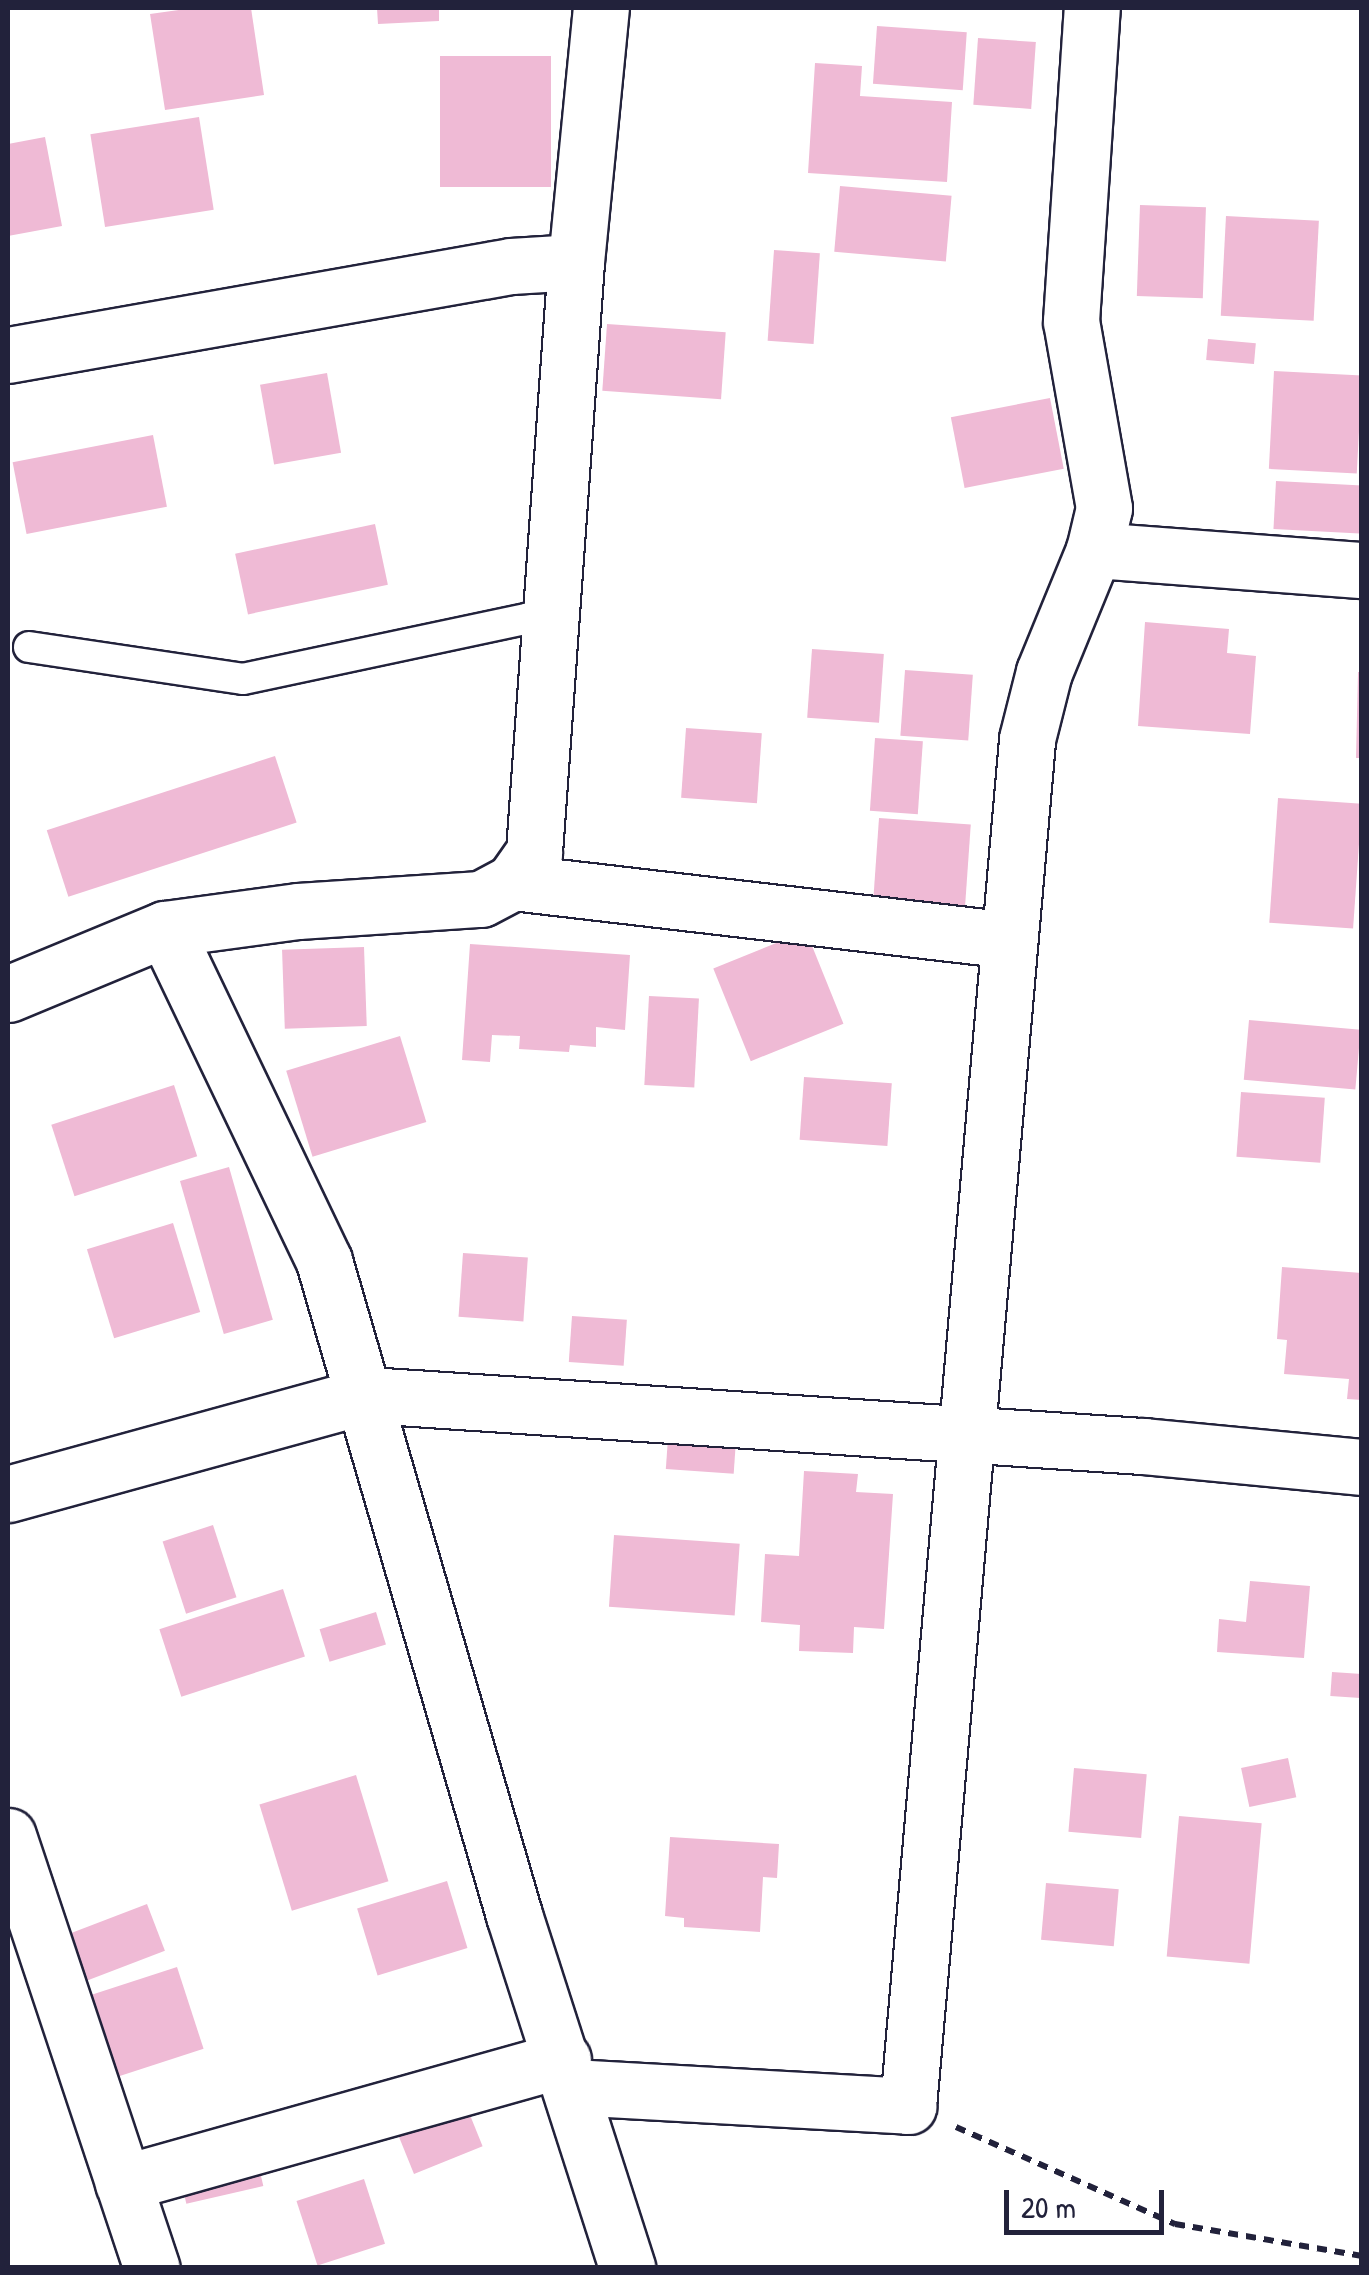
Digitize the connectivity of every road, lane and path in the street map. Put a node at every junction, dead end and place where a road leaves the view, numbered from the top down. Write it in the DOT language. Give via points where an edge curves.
graph roads {
  1 [pos="602,8"];
  2 [pos="1092,8"];
  3 [pos="576,262"];
  4 [pos="8,355"];
  5 [pos="1094,550"];
  6 [pos="1362,570"];
  7 [pos="550,614"];
  8 [pos="30,647"];
  9 [pos="513,882"];
  10 [pos="166,929"];
  11 [pos="1010,940"];
  12 [pos="8,994"];
  13 [pos="368,1395"];
  14 [pos="966,1437"];
  15 [pos="1362,1467"];
  16 [pos="8,1494"];
  17 [pos="8,1836"];
  18 [pos="567,2073"];
  19 [pos="908,2106"];
  20 [pos="123,2183"];
  21 [pos="1362,2256"];
  22 [pos="152,2268"];
  23 [pos="627,2268"];
  1 -- 3 [label="street"];
  2 -- 5 [label="street" via="1071,321 1104,508"];
  3 -- 4 [label="street" via="511,266"];
  3 -- 7 [label="street"];
  5 -- 6 [label="street"];
  5 -- 11 [label="street" via="1044,672 1027,738"];
  7 -- 8 [label="lane" via="243,679"];
  7 -- 9 [label="street" via="534,852"];
  9 -- 10 [label="street" via="481,900 298,911"];
  9 -- 11 [label="street"];
  10 -- 12 [label="street"];
  10 -- 13 [label="street" via="324,1262"];
  11 -- 14 [label="street"];
  13 -- 14 [label="street"];
  13 -- 16 [label="street"];
  13 -- 18 [label="street" via="514,1915"];
  14 -- 15 [label="street"];
  14 -- 19 [label="street"];
  17 -- 20 [label="street"];
  18 -- 19 [label="street"];
  18 -- 20 [label="street"];
  18 -- 23 [label="street"];
  19 -- 21 [label="path" via="1175,2224"];
  20 -- 22 [label="street"];
}
